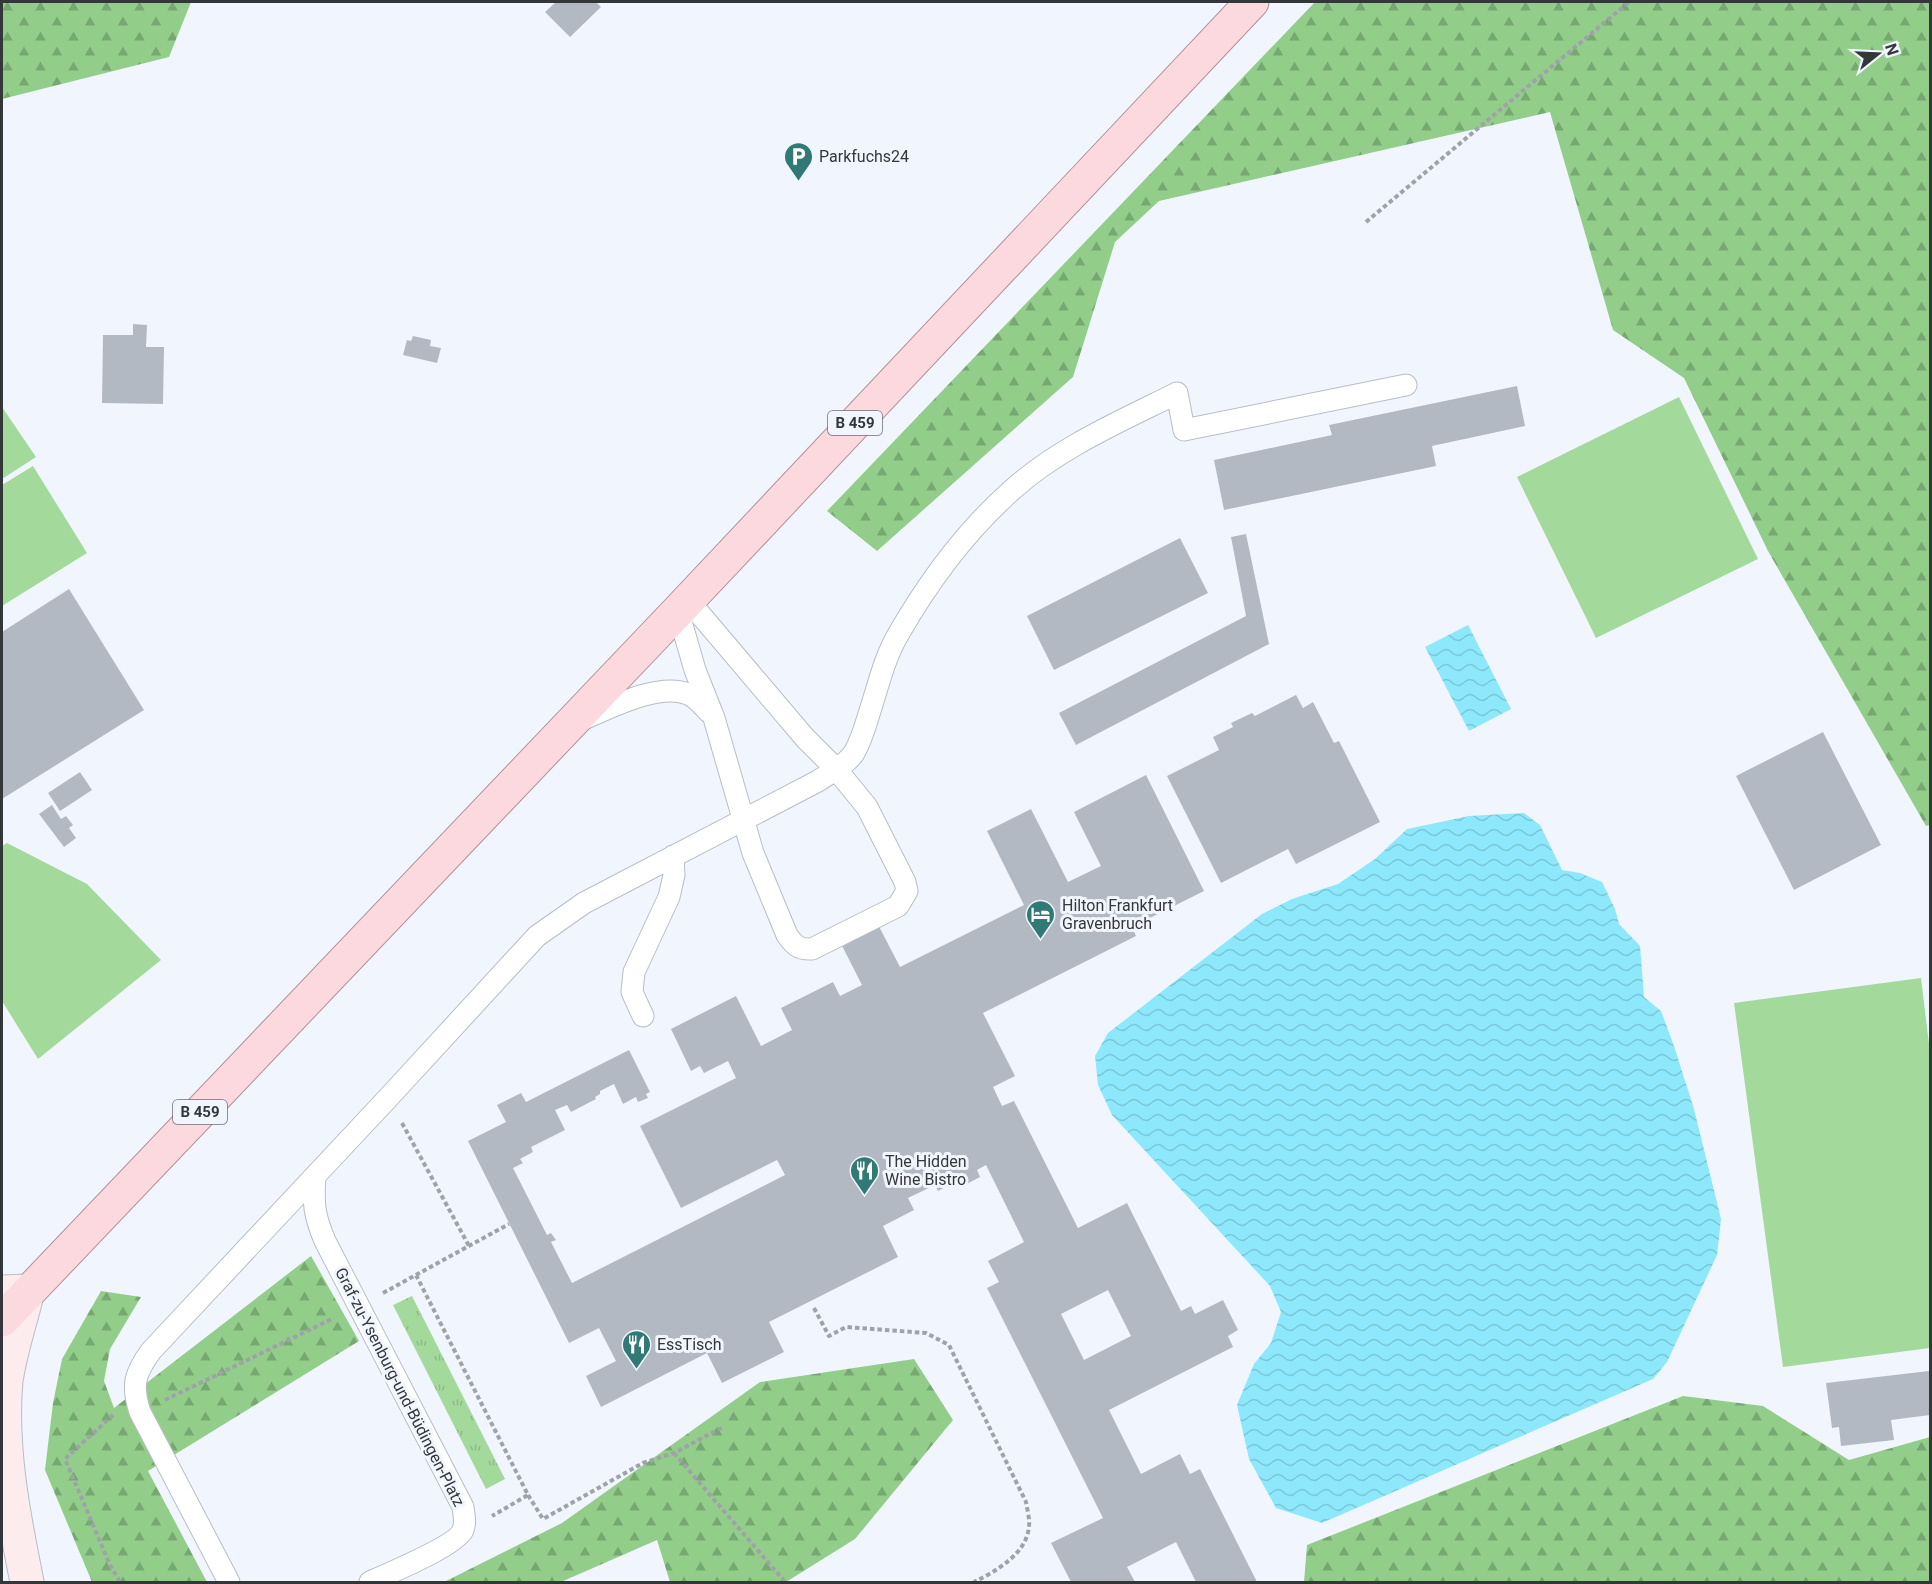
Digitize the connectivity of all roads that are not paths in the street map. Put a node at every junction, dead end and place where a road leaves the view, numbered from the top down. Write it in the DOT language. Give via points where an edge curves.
graph roads {
  1 [pos="1252,2"];
  2 [pos="1406,385"];
  3 [pos="683,606"];
  4 [pos="714,718"];
  5 [pos="569,725"];
  6 [pos="837,769"];
  7 [pos="744,819"];
  8 [pos="673,856"];
  9 [pos="643,1016"];
  10 [pos="315,1176"];
  11 [pos="15,1291"];
  12 [pos="2,1320"];
  13 [pos="2,1538"];
  14 [pos="27,1582"];
  15 [pos="229,1582"];
  16 [pos="370,1582"];
  1 -- 3 [label="main road, B 459"];
  2 -- 6 [label="lane" via="1185,430 1177,393 1097,432 1040,469 1012,490 941,568 887,656 861,738 853,754"];
  3 -- 4 [label="lane" via="695,670"];
  3 -- 5 [label="main road, B 459"];
  3 -- 6 [label="lane"];
  4 -- 5 [label="lane" via="688,694 674,692 630,700"];
  4 -- 7 [label="lane"];
  5 -- 11 [label="main road, B 459"];
  6 -- 7 [label="lane"];
  6 -- 7 [label="lane" via="867,807 905,882 907,891 898,906 812,949 794,945 753,853"];
  7 -- 8 [label="lane"];
  8 -- 9 [label="lane" via="669,897 633,972 632,992"];
  8 -- 10 [label="lane" via="584,903 537,936"];
  10 -- 15 [label="lane" via="137,1370 137,1403"];
  10 -- 16 [label="lane, Graf-zu-Ysenburg-und-Büdingen-Platz" via="316,1220 463,1507 465,1520 463,1532 450,1543"];
  11 -- 12 [label="main road, B 459"];
  11 -- 14 [label="main road" via="5,1421 12,1499"];
  13 -- 14 [label="main road"];
}
